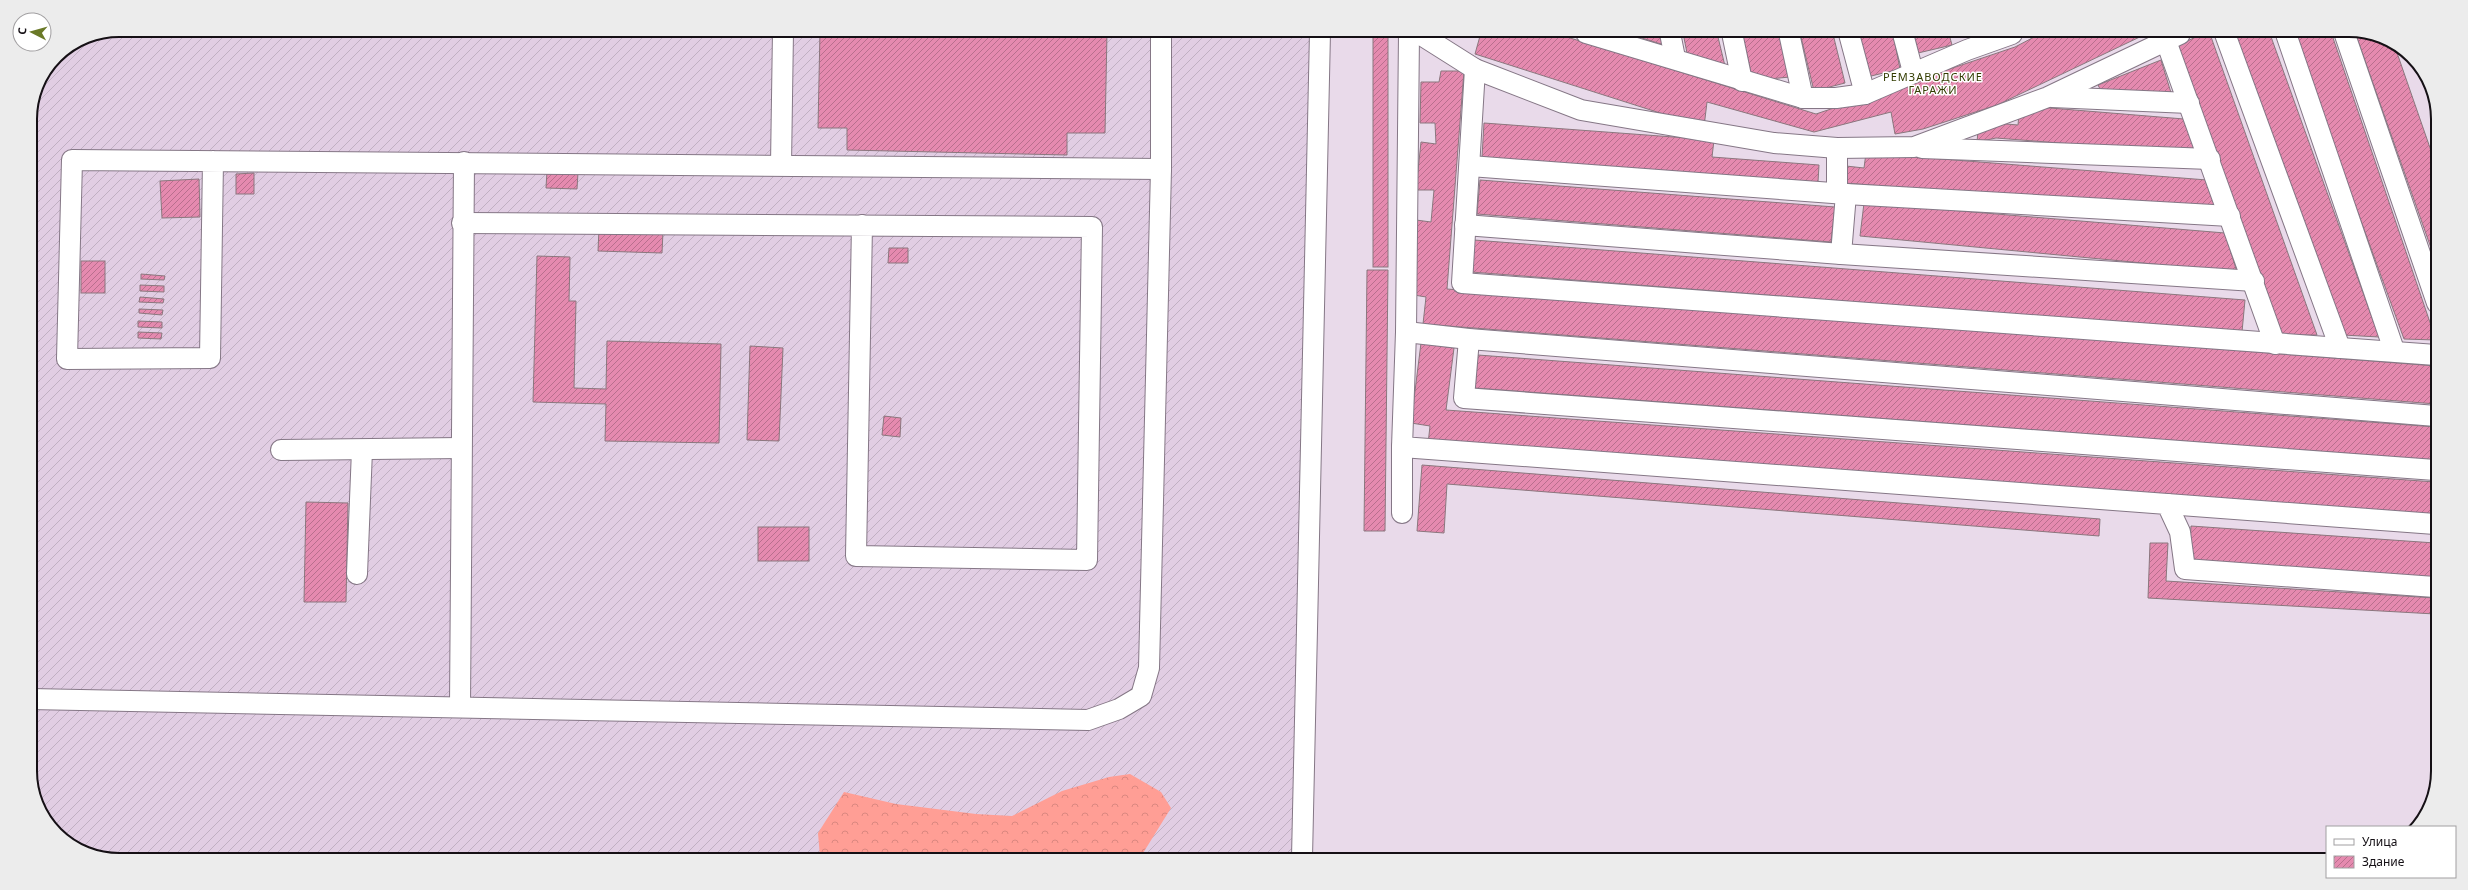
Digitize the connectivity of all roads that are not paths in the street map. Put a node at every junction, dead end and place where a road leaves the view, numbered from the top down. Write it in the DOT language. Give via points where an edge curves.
graph roads {
  1 [pos="783,37"];
  2 [pos="1161,37"];
  3 [pos="1320,37"];
  4 [pos="1409,37"];
  5 [pos="1424,37"];
  6 [pos="1671,37"];
  7 [pos="1733,37"];
  8 [pos="1790,37"];
  9 [pos="1850,37"];
  10 [pos="1904,37"];
  11 [pos="1994,37"];
  12 [pos="2226,37"];
  13 [pos="2287,37"];
  14 [pos="2346,37"];
  15 [pos="1616,38"];
  16 [pos="2173,38"];
  17 [pos="1965,42"];
  18 [pos="1675,58"];
  19 [pos="1476,69"];
  20 [pos="1913,72"];
  21 [pos="1742,81"];
  22 [pos="1865,94"];
  23 [pos="2048,97"];
  24 [pos="1803,98"];
  25 [pos="2189,103"];
  26 [pos="1914,147"];
  27 [pos="1837,148"];
  28 [pos="2210,159"];
  29 [pos="213,161"];
  30 [pos="464,162"];
  31 [pos="781,165"];
  32 [pos="1470,166"];
  33 [pos="1161,169"];
  34 [pos="1841,193"];
  35 [pos="2230,216"];
  36 [pos="462,223"];
  37 [pos="1465,225"];
  38 [pos="862,226"];
  39 [pos="1841,254"];
  40 [pos="2254,281"];
  41 [pos="2431,286"];
  42 [pos="1406,332"];
  43 [pos="1469,339"];
  44 [pos="2275,344"];
  45 [pos="2340,348"];
  46 [pos="2394,350"];
  47 [pos="2431,354"];
  48 [pos="2431,416"];
  49 [pos="1402,447"];
  50 [pos="461,448"];
  51 [pos="281,450"];
  52 [pos="362,450"];
  53 [pos="2431,470"];
  54 [pos="2167,504"];
  55 [pos="1402,513"];
  56 [pos="2431,524"];
  57 [pos="357,574"];
  58 [pos="2431,586"];
  59 [pos="37,699"];
  60 [pos="460,707"];
  61 [pos="1302,853"];
  1 -- 31 [label="street"];
  2 -- 33 [label="street"];
  3 -- 61 [label="street"];
  4 -- 42 [label="street"];
  5 -- 19 [label="street"];
  6 -- 18 [label="street"];
  7 -- 21 [label="street"];
  8 -- 24 [label="street"];
  9 -- 22 [label="street"];
  10 -- 20 [label="street"];
  11 -- 17 [label="street"];
  12 -- 45 [label="street"];
  13 -- 46 [label="street"];
  14 -- 41 [label="street"];
  15 -- 18 [label="street"];
  16 -- 23 [label="street"];
  16 -- 25 [label="street"];
  17 -- 20 [label="street"];
  18 -- 21 [label="street"];
  19 -- 27 [label="street" via="1580,110 1774,143"];
  19 -- 32 [label="street"];
  20 -- 22 [label="street"];
  21 -- 24 [label="street"];
  22 -- 24 [label="street" via="1836,98"];
  23 -- 25 [label="street"];
  23 -- 26 [label="street"];
  25 -- 28 [label="street"];
  26 -- 27 [label="street"];
  26 -- 28 [label="street"];
  27 -- 34 [label="street"];
  28 -- 35 [label="street"];
  29 -- 29 [label="street" via="72,160 67,360 210,358"];
  29 -- 30 [label="street"];
  30 -- 31 [label="street"];
  30 -- 36 [label="street"];
  31 -- 33 [label="street"];
  32 -- 34 [label="street"];
  32 -- 37 [label="street"];
  33 -- 60 [label="street" via="1149,668 1141,696 1119,709 1088,720"];
  34 -- 35 [label="street"];
  34 -- 39 [label="street"];
  35 -- 40 [label="street"];
  36 -- 38 [label="street"];
  36 -- 50 [label="street"];
  37 -- 39 [label="street"];
  37 -- 44 [label="street" via="1462,282"];
  38 -- 38 [label="street" via="1092,227 1087,560 856,556"];
  39 -- 40 [label="street"];
  40 -- 44 [label="street"];
  42 -- 43 [label="street"];
  42 -- 49 [label="street"];
  43 -- 48 [label="street"];
  43 -- 53 [label="street" via="1464,398"];
  44 -- 45 [label="street"];
  45 -- 46 [label="street"];
  46 -- 47 [label="street"];
  49 -- 54 [label="street"];
  49 -- 55 [label="street"];
  50 -- 52 [label="street"];
  50 -- 60 [label="street"];
  51 -- 52 [label="street"];
  52 -- 57 [label="street"];
  54 -- 56 [label="street"];
  54 -- 58 [label="street" via="2180,532 2185,569"];
  59 -- 60 [label="street"];
}
